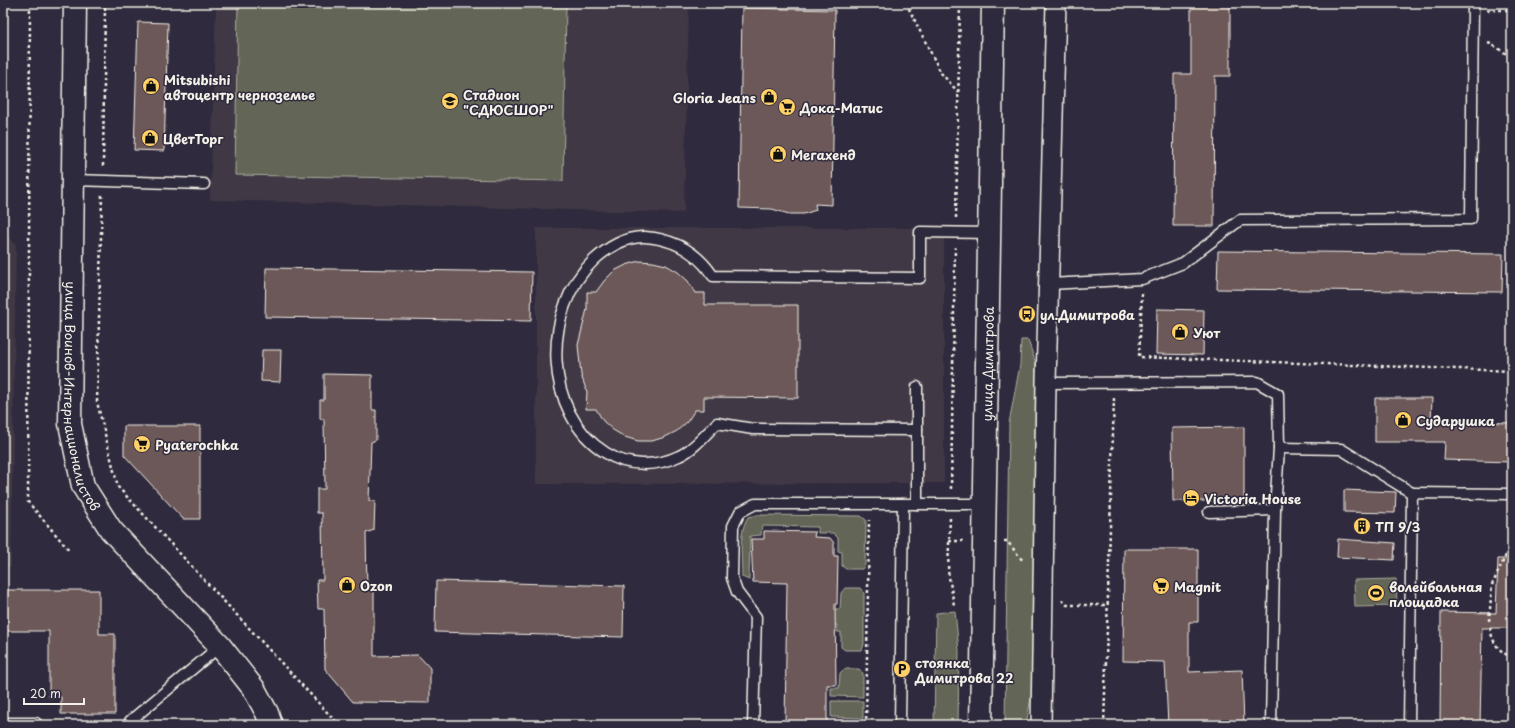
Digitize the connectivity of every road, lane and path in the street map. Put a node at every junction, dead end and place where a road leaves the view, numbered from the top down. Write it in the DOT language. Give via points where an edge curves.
graph roads {
  1 [pos="30,3"];
  2 [pos="75,3"];
  3 [pos="105,3"];
  4 [pos="906,3"];
  5 [pos="960,3"];
  6 [pos="992,3"];
  7 [pos="1056,3"];
  8 [pos="1473,6"];
  9 [pos="1512,10"];
  10 [pos="1472,38"];
  11 [pos="1512,56"];
  12 [pos="958,93"];
  13 [pos="73,180"];
  14 [pos="103,180"];
  15 [pos="204,184"];
  16 [pos="956,232"];
  17 [pos="989,233"];
  18 [pos="1142,279"];
  19 [pos="1050,284"];
  20 [pos="1512,371"];
  21 [pos="1114,382"];
  22 [pos="1046,383"];
  23 [pos="917,387"];
  24 [pos="917,430"];
  25 [pos="1280,448"];
  26 [pos="1412,494"];
  27 [pos="1512,494"];
  28 [pos="869,504"];
  29 [pos="903,504"];
  30 [pos="917,504"];
  31 [pos="950,504"];
  32 [pos="984,504"];
  33 [pos="1275,510"];
  34 [pos="1209,512"];
  35 [pos="1512,542"];
  36 [pos="69,550"];
  37 [pos="954,605"];
  38 [pos="1489,621"];
  39 [pos="1490,628"];
  40 [pos="220,646"];
  41 [pos="1512,658"];
  42 [pos="3,723"];
  43 [pos="38,725"];
  44 [pos="130,725"];
  45 [pos="271,725"];
  46 [pos="339,725"];
  47 [pos="753,725"];
  48 [pos="866,725"];
  49 [pos="900,725"];
  50 [pos="981,725"];
  51 [pos="1041,725"];
  52 [pos="1104,725"];
  53 [pos="1271,725"];
  54 [pos="1409,725"];
  1 -- 36 [label="path" via="28,502"];
  2 -- 13 [label="street, улица Воинов-Интернационалистов"];
  3 -- 14 [label="path"];
  4 -- 12 [label="path" via="941,73"];
  5 -- 12 [label="path"];
  6 -- 17 [label="street, улица Димитрова"];
  7 -- 19 [label="street"];
  8 -- 9 [label="path"];
  8 -- 10 [label="lane"];
  10 -- 11 [label="path" via="1497,46"];
  10 -- 18 [label="lane" via="1471,219 1240,220 1183,263"];
  12 -- 16 [label="path"];
  13 -- 14 [label="lane"];
  13 -- 40 [label="street, улица Воинов-Интернационалистов" via="70,424 83,486 111,530"];
  14 -- 15 [label="lane"];
  14 -- 46 [label="path" via="97,402 118,487"];
  16 -- 17 [label="lane"];
  16 -- 24 [label="lane" via="920,232 920,278 713,276 694,255 677,244 659,238 640,237 606,248 586,267 571,290 562,313 557,337 561,389 570,414 582,434 597,448 618,460 636,464 657,463 680,456 717,423 753,429"];
  16 -- 31 [label="path"];
  17 -- 32 [label="street, улица Димитрова"];
  18 -- 19 [label="lane"];
  18 -- 20 [label="path" via="1139,358"];
  19 -- 22 [label="street"];
  21 -- 22 [label="lane"];
  21 -- 25 [label="lane" via="1257,382 1278,394"];
  21 -- 52 [label="path"];
  22 -- 51 [label="street"];
  23 -- 24 [label="lane"];
  24 -- 30 [label="lane"];
  25 -- 26 [label="lane" via="1341,449"];
  25 -- 33 [label="lane"];
  26 -- 27 [label="lane"];
  26 -- 54 [label="lane"];
  28 -- 29 [label="lane"];
  28 -- 47 [label="lane" via="755,504 740,512 733,526 732,578 737,592 756,618"];
  28 -- 48 [label="path"];
  29 -- 30 [label="lane"];
  29 -- 49 [label="lane"];
  30 -- 31 [label="lane"];
  31 -- 32 [label="lane"];
  31 -- 37 [label="path" via="948,571"];
  32 -- 50 [label="street, улица Димитрова"];
  33 -- 34 [label="lane"];
  33 -- 53 [label="lane"];
  35 -- 38 [label="path" via="1492,585"];
  39 -- 41 [label="path" via="1492,640 1499,651"];
  40 -- 44 [label="lane" via="130,721"];
  40 -- 45 [label="street, улица Воинов-Интернационалистов" via="254,689"];
  42 -- 43 [label="lane"];
}
